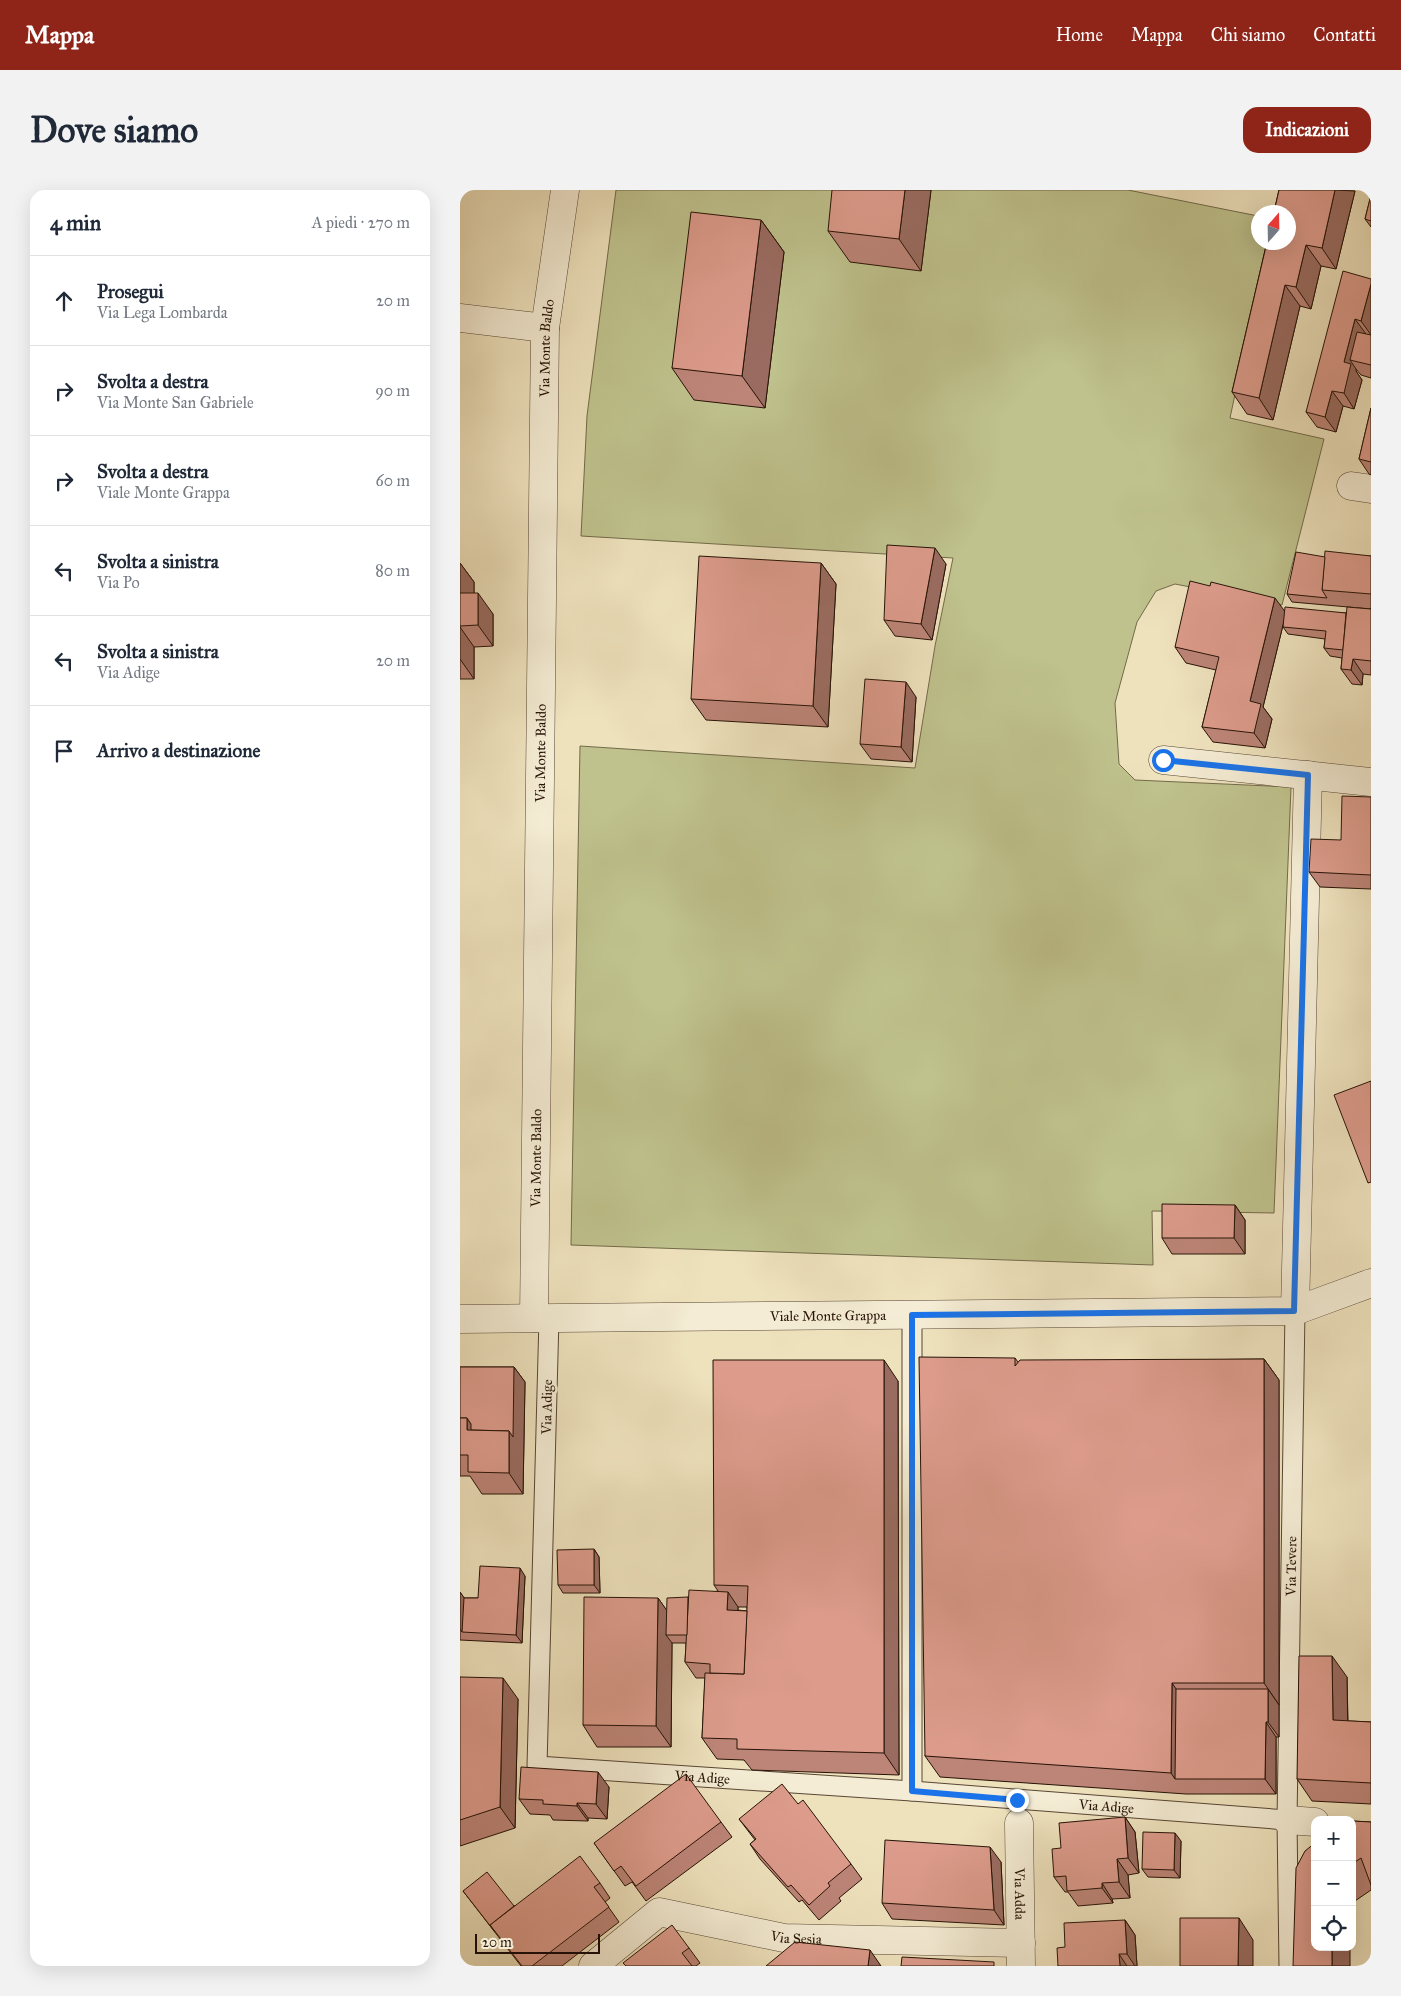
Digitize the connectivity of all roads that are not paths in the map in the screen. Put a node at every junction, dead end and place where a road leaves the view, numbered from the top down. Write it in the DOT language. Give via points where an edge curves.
graph roads {
  1 [pos="564,190"];
  2 [pos="460,318"];
  3 [pos="545,328"];
  4 [pos="1163,760"];
  5 [pos="1308,775"];
  6 [pos="1371,782"];
  7 [pos="1371,1283"];
  8 [pos="1294,1311"];
  9 [pos="912,1315"];
  10 [pos="541,1318"];
  11 [pos="460,1319"];
  12 [pos="912,1791"];
  13 [pos="1287,1820"];
  14 [pos="1311,1822"];
  15 [pos="1019,1823"];
  16 [pos="1021,1955"];
  17 [pos="593,1966"];
  18 [pos="1289,1966"];
  1 -- 3 [label="street, Via Monte Baldo"];
  2 -- 3 [label="street"];
  3 -- 10 [label="street, Via Monte Baldo"];
  4 -- 5 [label="street"];
  5 -- 6 [label="street"];
  5 -- 8 [label="street"];
  7 -- 8 [label="street, Viale Monte Grappa"];
  8 -- 9 [label="street, Viale Monte Grappa"];
  8 -- 13 [label="lane, Via Tevere"];
  9 -- 10 [label="street, Viale Monte Grappa"];
  9 -- 12 [label="lane"];
  10 -- 11 [label="street, Viale Monte Grappa"];
  10 -- 12 [label="lane, Via Adige" via="537,1766"];
  12 -- 13 [label="lane, Via Adige"];
  13 -- 14 [label="street, Via Adige"];
  13 -- 18 [label="lane, Via Tevere"];
  15 -- 16 [label="street, Via Adda"];
  16 -- 17 [label="street, Via Sesia" via="784,1938 660,1912"];
}
